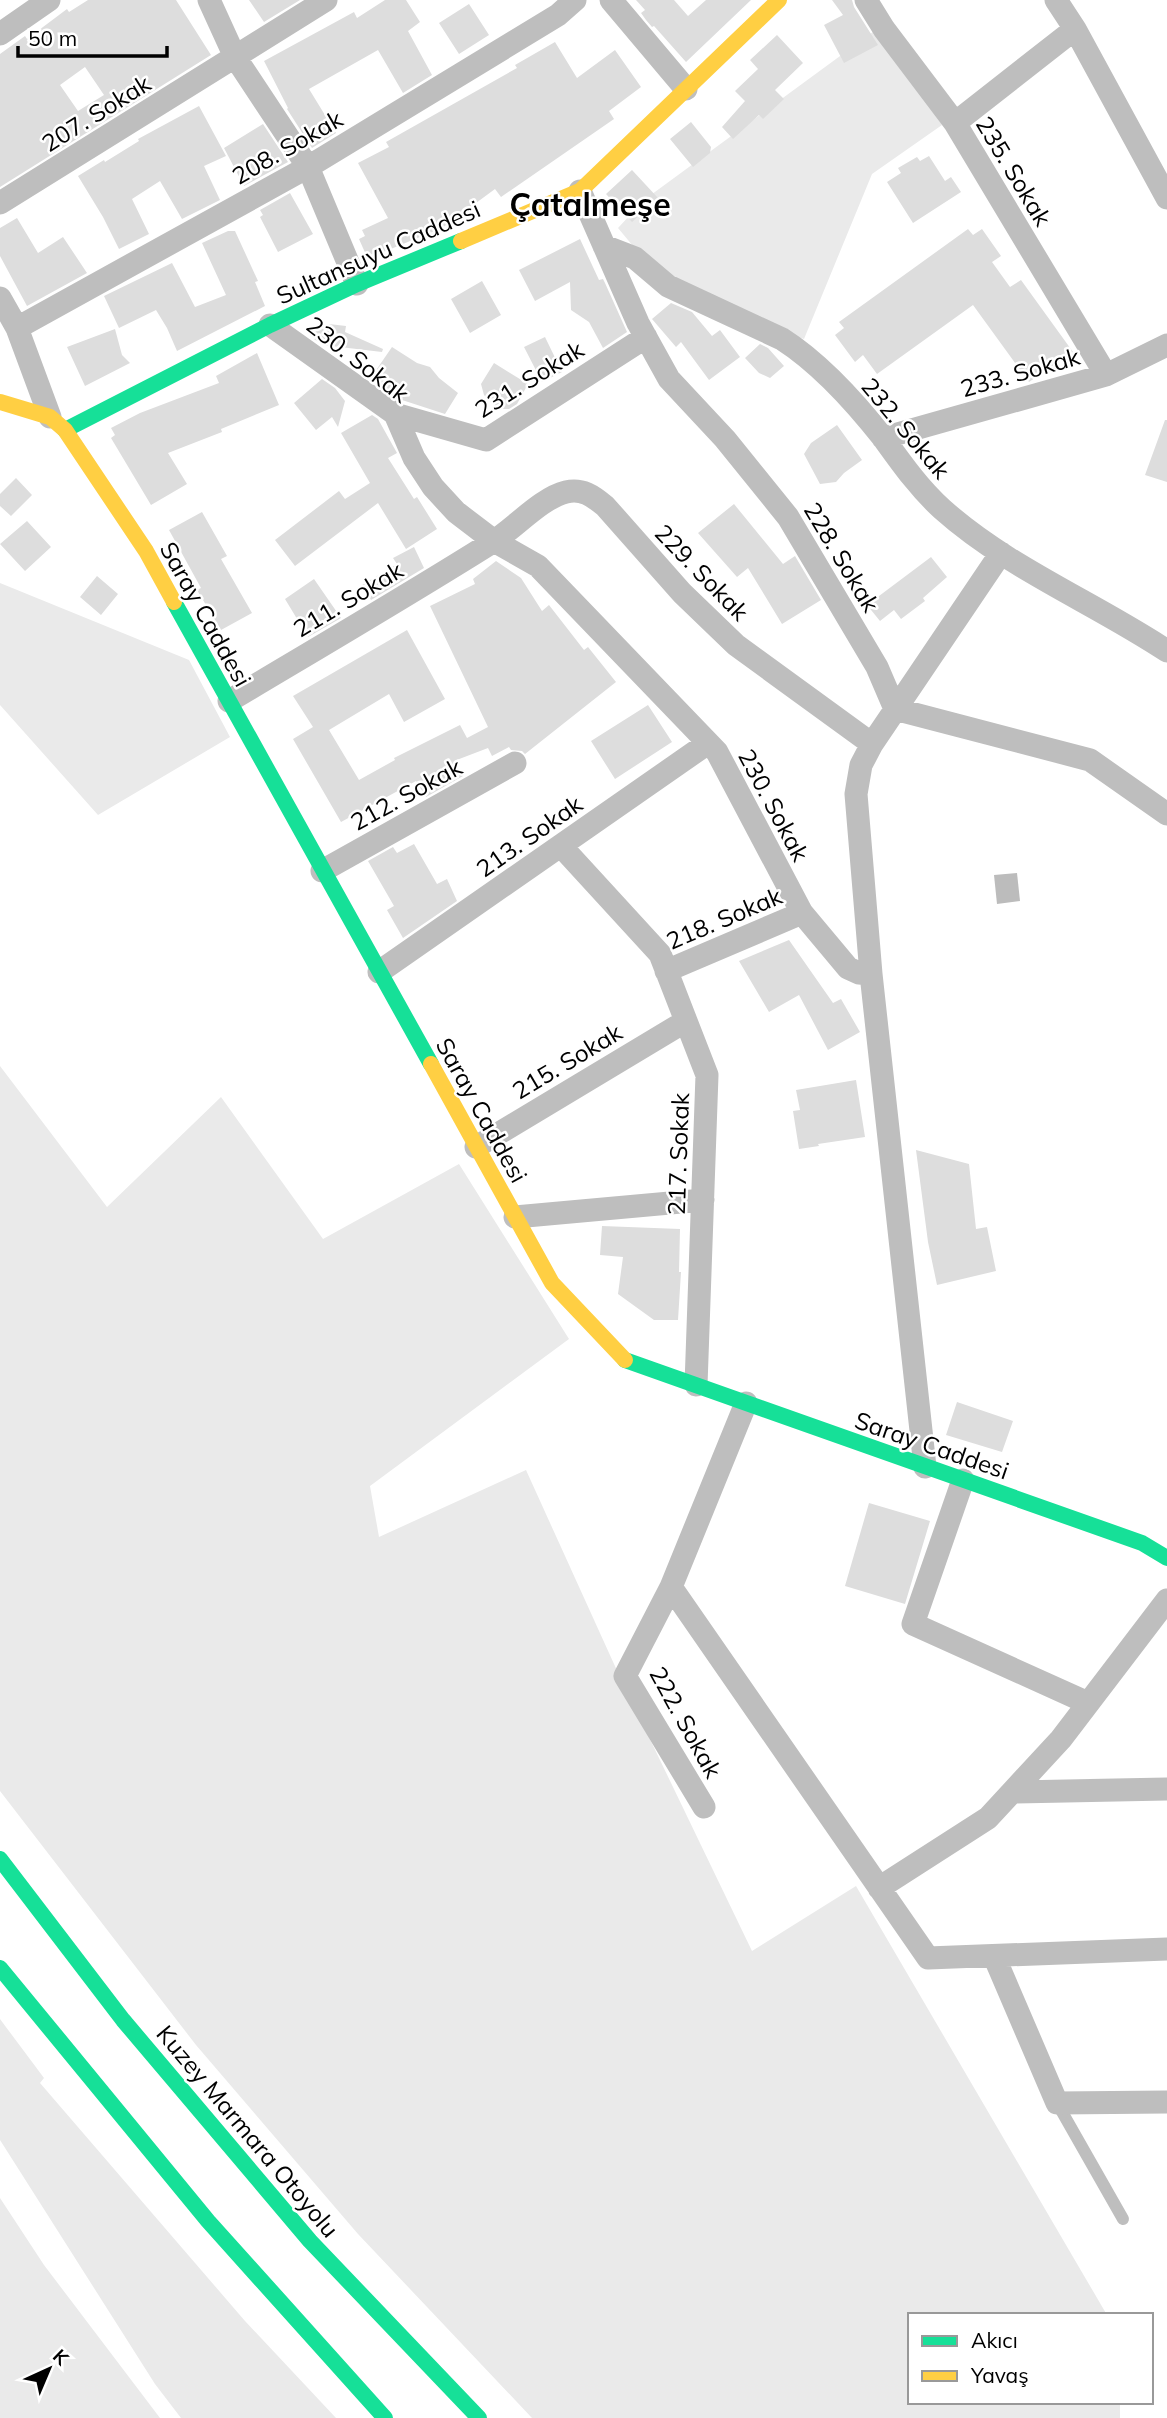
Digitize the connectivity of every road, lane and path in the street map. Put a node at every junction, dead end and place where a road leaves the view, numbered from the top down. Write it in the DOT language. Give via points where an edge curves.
graph roads {
  1 [pos="49,0"];
  2 [pos="209,0"];
  3 [pos="326,0"];
  4 [pos="575,0"];
  5 [pos="611,0"];
  6 [pos="779,0"];
  7 [pos="866,0"];
  8 [pos="1056,0"];
  9 [pos="1074,29"];
  10 [pos="0,34"];
  11 [pos="235,57"];
  12 [pos="686,89"];
  13 [pos="954,122"];
  14 [pos="308,167"];
  15 [pos="580,191"];
  16 [pos="1167,198"];
  17 [pos="0,203"];
  18 [pos="604,246"];
  19 [pos="357,284"];
  20 [pos="0,298"];
  21 [pos="270,324"];
  22 [pos="17,328"];
  23 [pos="646,337"];
  24 [pos="1167,345"];
  25 [pos="1105,376"];
  26 [pos="0,402"];
  27 [pos="394,414"];
  28 [pos="57,423"];
  29 [pos="883,438"];
  30 [pos="494,541"];
  31 [pos="1001,553"];
  32 [pos="1167,651"];
  33 [pos="229,701"];
  34 [pos="895,709"];
  35 [pos="708,743"];
  36 [pos="872,744"];
  37 [pos="515,763"];
  38 [pos="1167,814"];
  39 [pos="561,846"];
  40 [pos="322,871"];
  41 [pos="802,912"];
  42 [pos="666,971"];
  43 [pos="379,972"];
  44 [pos="872,974"];
  45 [pos="686,1021"];
  46 [pos="476,1147"];
  47 [pos="703,1200"];
  48 [pos="515,1217"];
  49 [pos="696,1385"];
  50 [pos="746,1403"];
  51 [pos="925,1467"];
  52 [pos="963,1480"];
  53 [pos="1167,1558"];
  54 [pos="671,1587"];
  55 [pos="1167,1600"];
  56 [pos="1088,1703"];
  57 [pos="1167,1789"];
  58 [pos="1012,1792"];
  59 [pos="704,1807"];
  60 [pos="0,1859"];
  61 [pos="879,1888"];
  62 [pos="1167,1949"];
  63 [pos="994,1956"];
  64 [pos="0,1968"];
  65 [pos="1167,2102"];
  66 [pos="1057,2103"];
  67 [pos="1122,2219"];
  68 [pos="385,2418"];
  69 [pos="479,2418"];
  1 -- 10 [label="street"];
  2 -- 11 [label="street"];
  3 -- 11 [label="street, 207. Sokak"];
  4 -- 14 [label="street, 208. Sokak" via="558,15"];
  5 -- 12 [label="street"];
  6 -- 12 [label="main road, Sultansuyu Caddesi"];
  7 -- 13 [label="street, 235. Sokak"];
  8 -- 9 [label="street"];
  9 -- 13 [label="street"];
  9 -- 16 [label="street"];
  11 -- 14 [label="street"];
  11 -- 17 [label="street, 207. Sokak"];
  12 -- 15 [label="main road, Sultansuyu Caddesi"];
  13 -- 25 [label="street, 235. Sokak"];
  14 -- 19 [label="street"];
  14 -- 22 [label="street, 208. Sokak"];
  15 -- 18 [label="street, 228. Sokak"];
  15 -- 19 [label="main road, Sultansuyu Caddesi"];
  18 -- 23 [label="street, 228. Sokak"];
  18 -- 29 [label="street, 232. Sokak" via="635,258 668,286 796,348"];
  19 -- 21 [label="main road, Sultansuyu Caddesi"];
  20 -- 22 [label="street"];
  21 -- 27 [label="street, 230. Sokak"];
  21 -- 28 [label="main road, Sultansuyu Caddesi"];
  22 -- 28 [label="street"];
  23 -- 27 [label="street, 231. Sokak" via="486,440"];
  23 -- 34 [label="street, 228. Sokak" via="669,379 788,517 877,667"];
  24 -- 25 [label="street, 233. Sokak"];
  25 -- 29 [label="street, 233. Sokak"];
  26 -- 28 [label="main road"];
  27 -- 30 [label="street, 230. Sokak" via="433,487"];
  28 -- 33 [label="main road, Saray Caddesi" via="146,551"];
  29 -- 31 [label="street, 232. Sokak" via="932,500"];
  30 -- 33 [label="street, 211. Sokak"];
  30 -- 35 [label="street, 230. Sokak" via="538,566"];
  30 -- 36 [label="street, 229. Sokak" via="555,496 568,491 593,496 736,645"];
  31 -- 32 [label="street, 232. Sokak"];
  31 -- 34 [label="street"];
  33 -- 40 [label="main road, Saray Caddesi"];
  34 -- 36 [label="street"];
  34 -- 38 [label="street" via="1090,760"];
  35 -- 39 [label="street, 213. Sokak"];
  35 -- 41 [label="street, 230. Sokak"];
  36 -- 44 [label="street" via="861,765 856,794"];
  37 -- 40 [label="street, 212. Sokak"];
  39 -- 42 [label="street, 217. Sokak" via="660,954"];
  39 -- 43 [label="street, 213. Sokak"];
  40 -- 43 [label="main road, Saray Caddesi"];
  41 -- 42 [label="street, 218. Sokak"];
  41 -- 44 [label="street, 230. Sokak" via="848,968"];
  42 -- 45 [label="street, 217. Sokak"];
  43 -- 46 [label="main road, Saray Caddesi"];
  44 -- 51 [label="street"];
  45 -- 46 [label="street, 215. Sokak"];
  45 -- 47 [label="street, 217. Sokak" via="707,1075"];
  46 -- 48 [label="main road, Saray Caddesi"];
  47 -- 48 [label="street"];
  47 -- 49 [label="street, 217. Sokak"];
  48 -- 49 [label="main road, Saray Caddesi" via="552,1283 622,1359"];
  49 -- 50 [label="main road, Saray Caddesi"];
  50 -- 51 [label="main road, Saray Caddesi"];
  50 -- 54 [label="street"];
  51 -- 52 [label="main road, Saray Caddesi"];
  52 -- 53 [label="main road, Saray Caddesi" via="1142,1543"];
  52 -- 56 [label="street" via="913,1624"];
  54 -- 59 [label="street, 222. Sokak" via="625,1676"];
  54 -- 61 [label="street"];
  55 -- 56 [label="street"];
  56 -- 58 [label="street"];
  57 -- 58 [label="street"];
  58 -- 61 [label="street" via="988,1818"];
  60 -- 69 [label="main road, Kuzey Marmara Otoyolu" via="123,2020 310,2241"];
  61 -- 63 [label="street" via="928,1958"];
  62 -- 63 [label="street"];
  63 -- 66 [label="street"];
  64 -- 68 [label="main road" via="208,2221"];
  65 -- 66 [label="street"];
  66 -- 67 [label="lane"];
}
